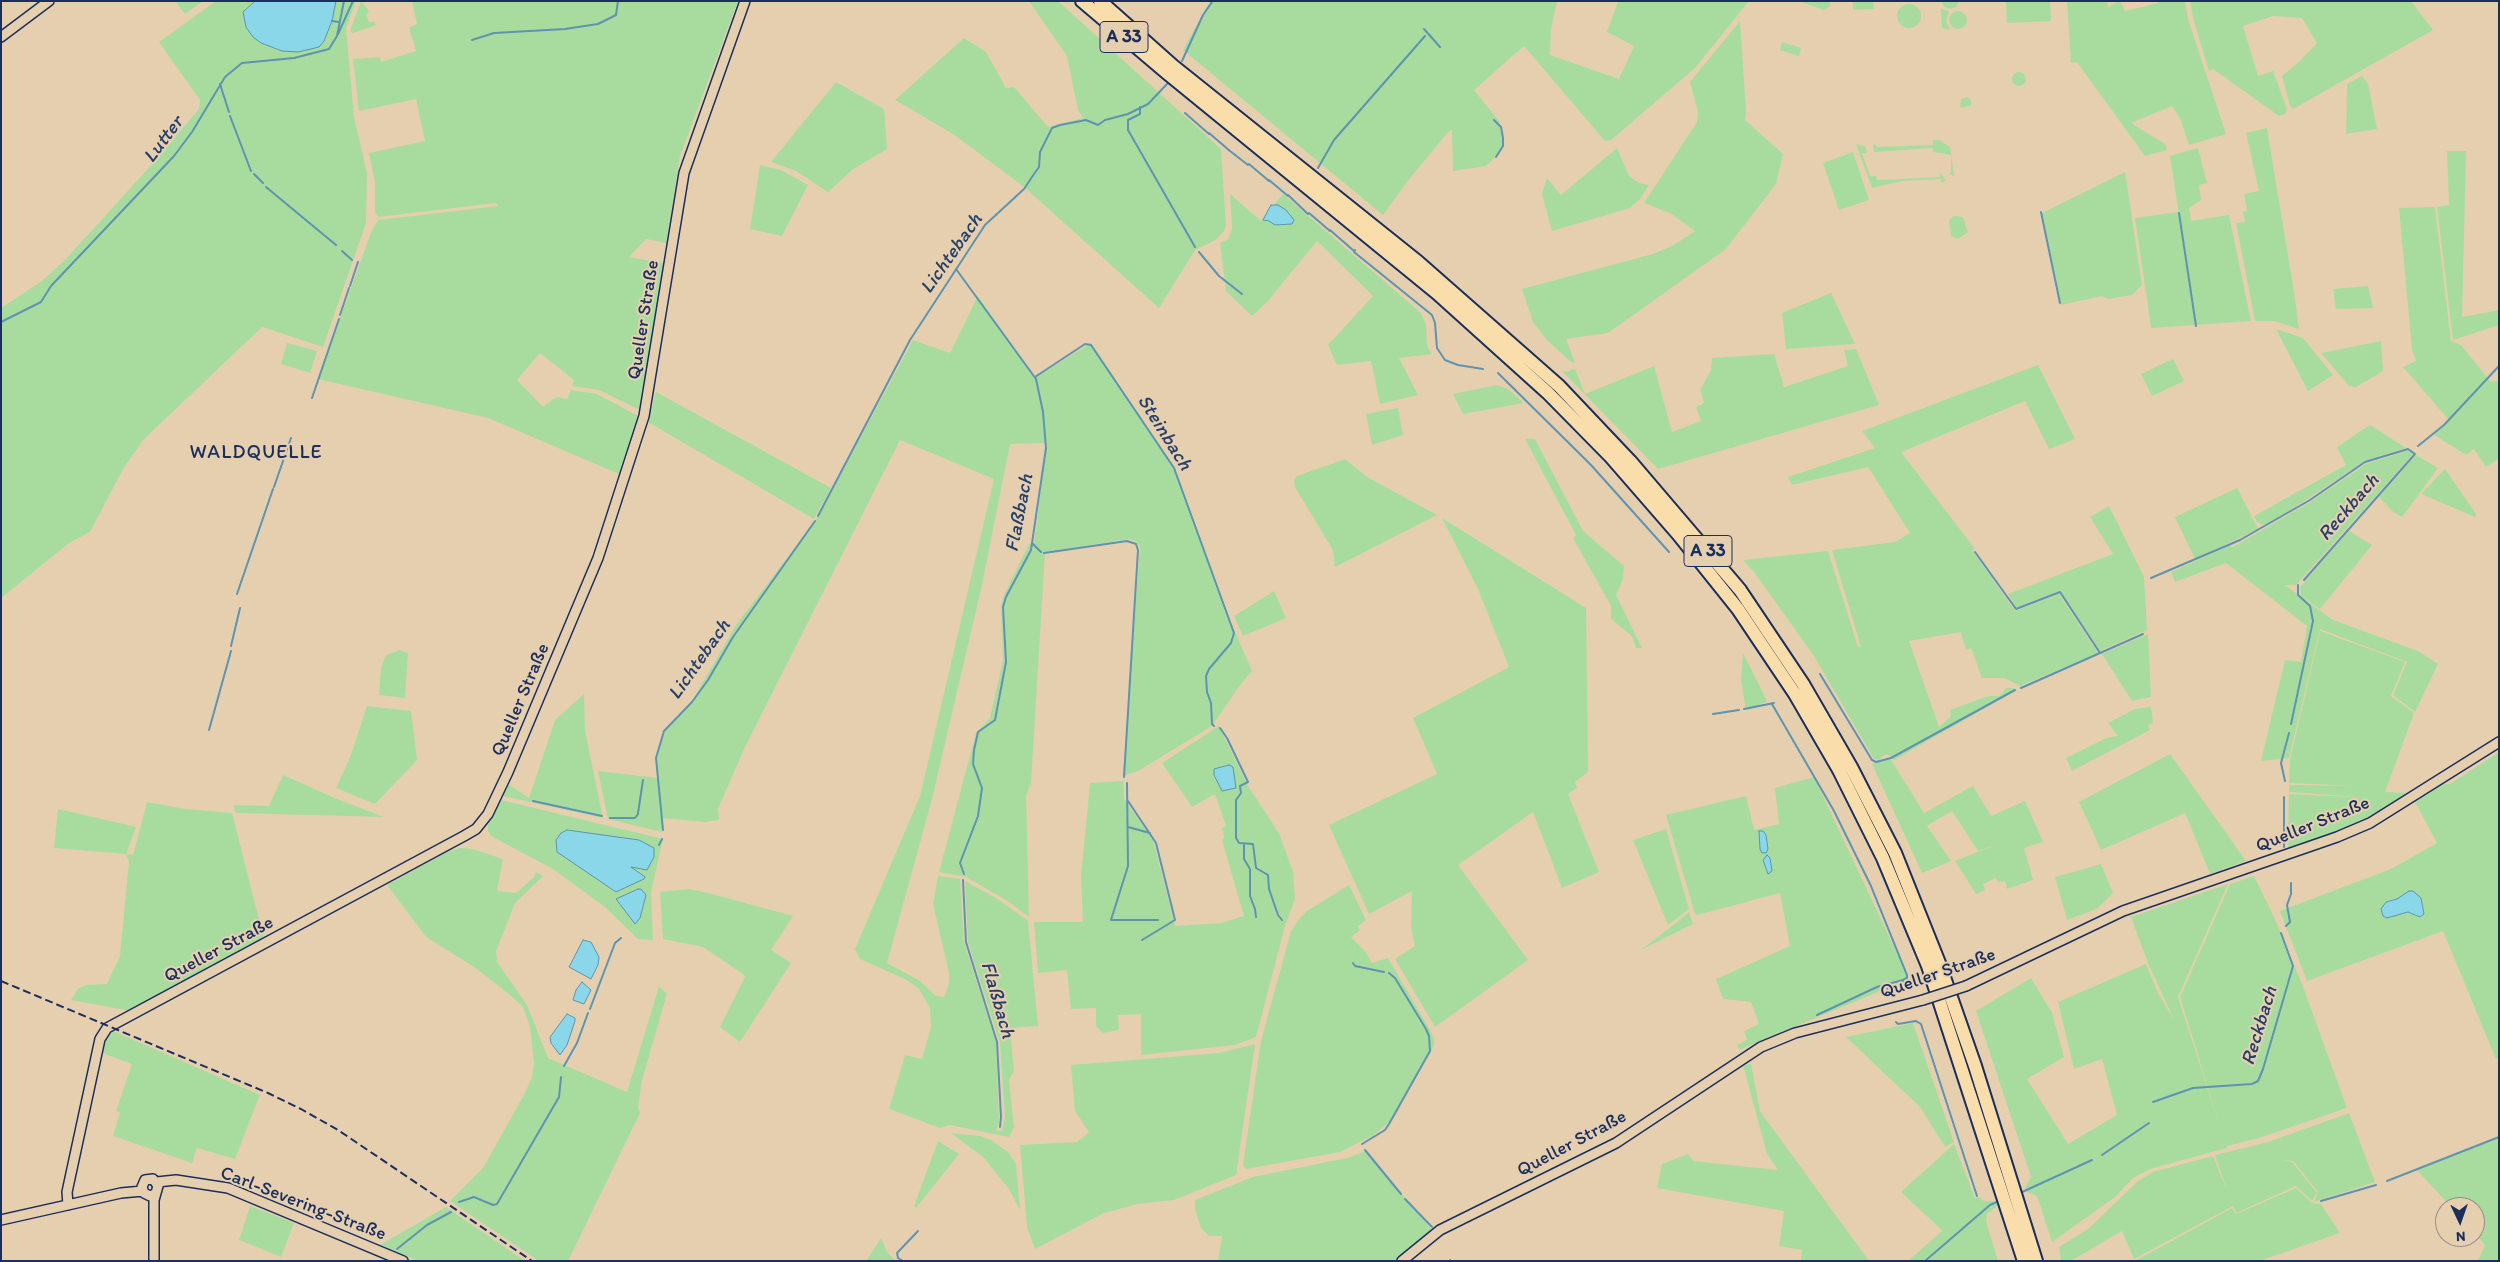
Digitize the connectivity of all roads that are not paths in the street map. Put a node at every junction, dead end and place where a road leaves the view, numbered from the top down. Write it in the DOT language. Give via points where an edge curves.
graph roads {
  1 [pos="49,1"];
  2 [pos="745,1"];
  3 [pos="1082,1"];
  4 [pos="1100,1"];
  5 [pos="1,37"];
  6 [pos="1175,73"];
  7 [pos="2499,742"];
  8 [pos="150,1189"];
  9 [pos="2011,1197"];
  10 [pos="68,1205"];
  11 [pos="1,1220"];
  12 [pos="154,1261"];
  13 [pos="403,1261"];
  14 [pos="1402,1261"];
  15 [pos="2024,1261"];
  16 [pos="2036,1261"];
  1 -- 5 [label="street"];
  2 -- 10 [label="street, Queller Straße" via="684,173 644,416 598,558 488,814 470,833 105,1030 100,1039 67,1192"];
  3 -- 6 [label="highway, A 33"];
  4 -- 6 [label="highway, A 33"];
  6 -- 9 [label="highway, A 33" via="1437,293 1548,393 1611,457 1738,609 1795,694 1883,858 1928,966"];
  7 -- 14 [label="street, Queller Straße, bridge" via="2370,823 2337,837 2122,911 1966,986 1795,1033 1761,1047 1616,1143 1440,1230"];
  8 -- 10 [label="street, Carl-Severing-Straße"];
  8 -- 12 [label="street"];
  8 -- 13 [label="street, Carl-Severing-Straße" via="176,1180 228,1188"];
  9 -- 15 [label="highway, A 33"];
  9 -- 16 [label="highway, A 33"];
  10 -- 11 [label="street, Carl-Severing-Straße"];
}
